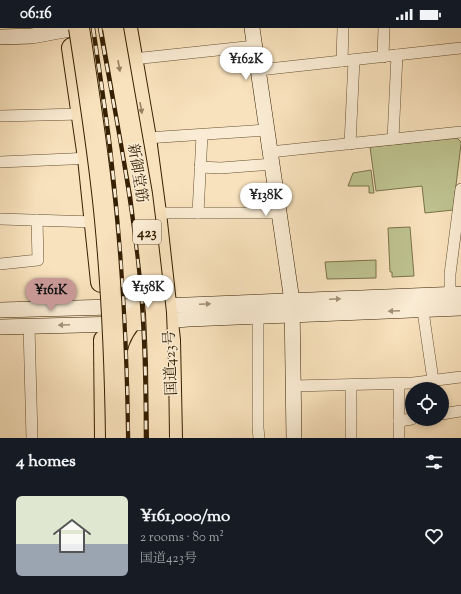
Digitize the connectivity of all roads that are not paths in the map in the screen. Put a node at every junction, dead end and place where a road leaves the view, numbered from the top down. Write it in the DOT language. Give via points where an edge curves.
graph roads {
  1 [pos="73,28"];
  2 [pos="113,28"];
  3 [pos="127,28"];
  4 [pos="252,28"];
  5 [pos="343,28"];
  6 [pos="384,28"];
  7 [pos="0,37"];
  8 [pos="255,46"];
  9 [pos="461,48"];
  10 [pos="397,56"];
  11 [pos="383,57"];
  12 [pos="132,59"];
  13 [pos="354,60"];
  14 [pos="342,61"];
  15 [pos="258,70"];
  16 [pos="82,114"];
  17 [pos="0,116"];
  18 [pos="267,130"];
  19 [pos="461,132"];
  20 [pos="202,135"];
  21 [pos="146,138"];
  22 [pos="393,139"];
  23 [pos="350,144"];
  24 [pos="88,158"];
  25 [pos="271,158"];
  26 [pos="0,162"];
  27 [pos="200,167"];
  28 [pos="461,196"];
  29 [pos="279,212"];
  30 [pos="156,213"];
  31 [pos="198,213"];
  32 [pos="0,219"];
  33 [pos="37,220"];
  34 [pos="95,222"];
  35 [pos="160,244"];
  36 [pos="0,264"];
  37 [pos="456,294"];
  38 [pos="292,308"];
  39 [pos="461,308"];
  40 [pos="0,310"];
  41 [pos="155,310"];
  42 [pos="424,310"];
  43 [pos="258,317"];
  44 [pos="114,320"];
  45 [pos="29,326"];
  46 [pos="0,327"];
  47 [pos="461,377"];
  48 [pos="433,380"];
  49 [pos="399,384"];
  50 [pos="351,385"];
  51 [pos="293,386"];
  52 [pos="461,411"];
  53 [pos="449,413"];
  54 [pos="405,420"];
  55 [pos="399,421"];
  56 [pos="32,438"];
  57 [pos="105,438"];
  58 [pos="116,438"];
  59 [pos="159,438"];
  60 [pos="172,438"];
  61 [pos="259,438"];
  62 [pos="294,438"];
  63 [pos="352,438"];
  64 [pos="399,438"];
  1 -- 7 [label="street" via="32,36"];
  1 -- 16 [label="highway"];
  1 -- 58 [label="highway, bridge" via="98,152 111,289"];
  2 -- 59 [label="highway, 新御堂筋 / 423, one-way, bridge" via="141,187 156,313"];
  3 -- 12 [label="highway, 国道423号 / 423"];
  4 -- 8 [label="street"];
  5 -- 14 [label="street"];
  6 -- 11 [label="street"];
  8 -- 12 [label="street"];
  8 -- 15 [label="street"];
  9 -- 10 [label="street"];
  10 -- 11 [label="street"];
  10 -- 22 [label="street"];
  11 -- 13 [label="street"];
  12 -- 21 [label="highway, 国道423号 / 423, one-way"];
  13 -- 14 [label="street"];
  13 -- 23 [label="street"];
  14 -- 15 [label="street"];
  15 -- 18 [label="street"];
  16 -- 17 [label="street"];
  16 -- 24 [label="highway"];
  18 -- 20 [label="street"];
  18 -- 25 [label="street"];
  19 -- 22 [label="street"];
  20 -- 21 [label="street"];
  20 -- 27 [label="street"];
  21 -- 30 [label="highway, 国道423号 / 423"];
  22 -- 23 [label="street"];
  23 -- 25 [label="street"];
  24 -- 26 [label="street"];
  24 -- 34 [label="highway"];
  25 -- 27 [label="street" via="221,168"];
  25 -- 29 [label="street"];
  27 -- 31 [label="street"];
  28 -- 37 [label="street" via="450,274"];
  29 -- 31 [label="street"];
  29 -- 38 [label="street"];
  30 -- 31 [label="street"];
  30 -- 35 [label="highway, 国道423号 / 423"];
  32 -- 33 [label="street"];
  33 -- 34 [label="street"];
  33 -- 36 [label="street" via="38,260"];
  34 -- 44 [label="highway" via="101,286"];
  35 -- 41 [label="highway, 国道423号 / 423"];
  35 -- 41 [label="highway" via="154,264"];
  38 -- 37 [label="street, one-way"];
  41 -- 38 [label="street, one-way"];
  42 -- 38 [label="street, one-way"];
  38 -- 43 [label="street"];
  38 -- 51 [label="street"];
  39 -- 42 [label="street"];
  40 -- 44 [label="street"];
  41 -- 43 [label="street" via="189,319"];
  41 -- 44 [label="street"];
  41 -- 44 [label="highway"];
  41 -- 60 [label="highway, 国道423号 / 423" via="170,340"];
  42 -- 48 [label="street"];
  43 -- 61 [label="street"];
  44 -- 45 [label="street, one-way"];
  44 -- 57 [label="highway" via="105,404"];
  45 -- 46 [label="street"];
  45 -- 56 [label="street"];
  47 -- 48 [label="street"];
  48 -- 49 [label="street"];
  49 -- 50 [label="street"];
  49 -- 55 [label="street"];
  50 -- 51 [label="street"];
  50 -- 63 [label="street"];
  51 -- 62 [label="street"];
  52 -- 53 [label="street"];
  54 -- 55 [label="street"];
  55 -- 64 [label="street"];
}
